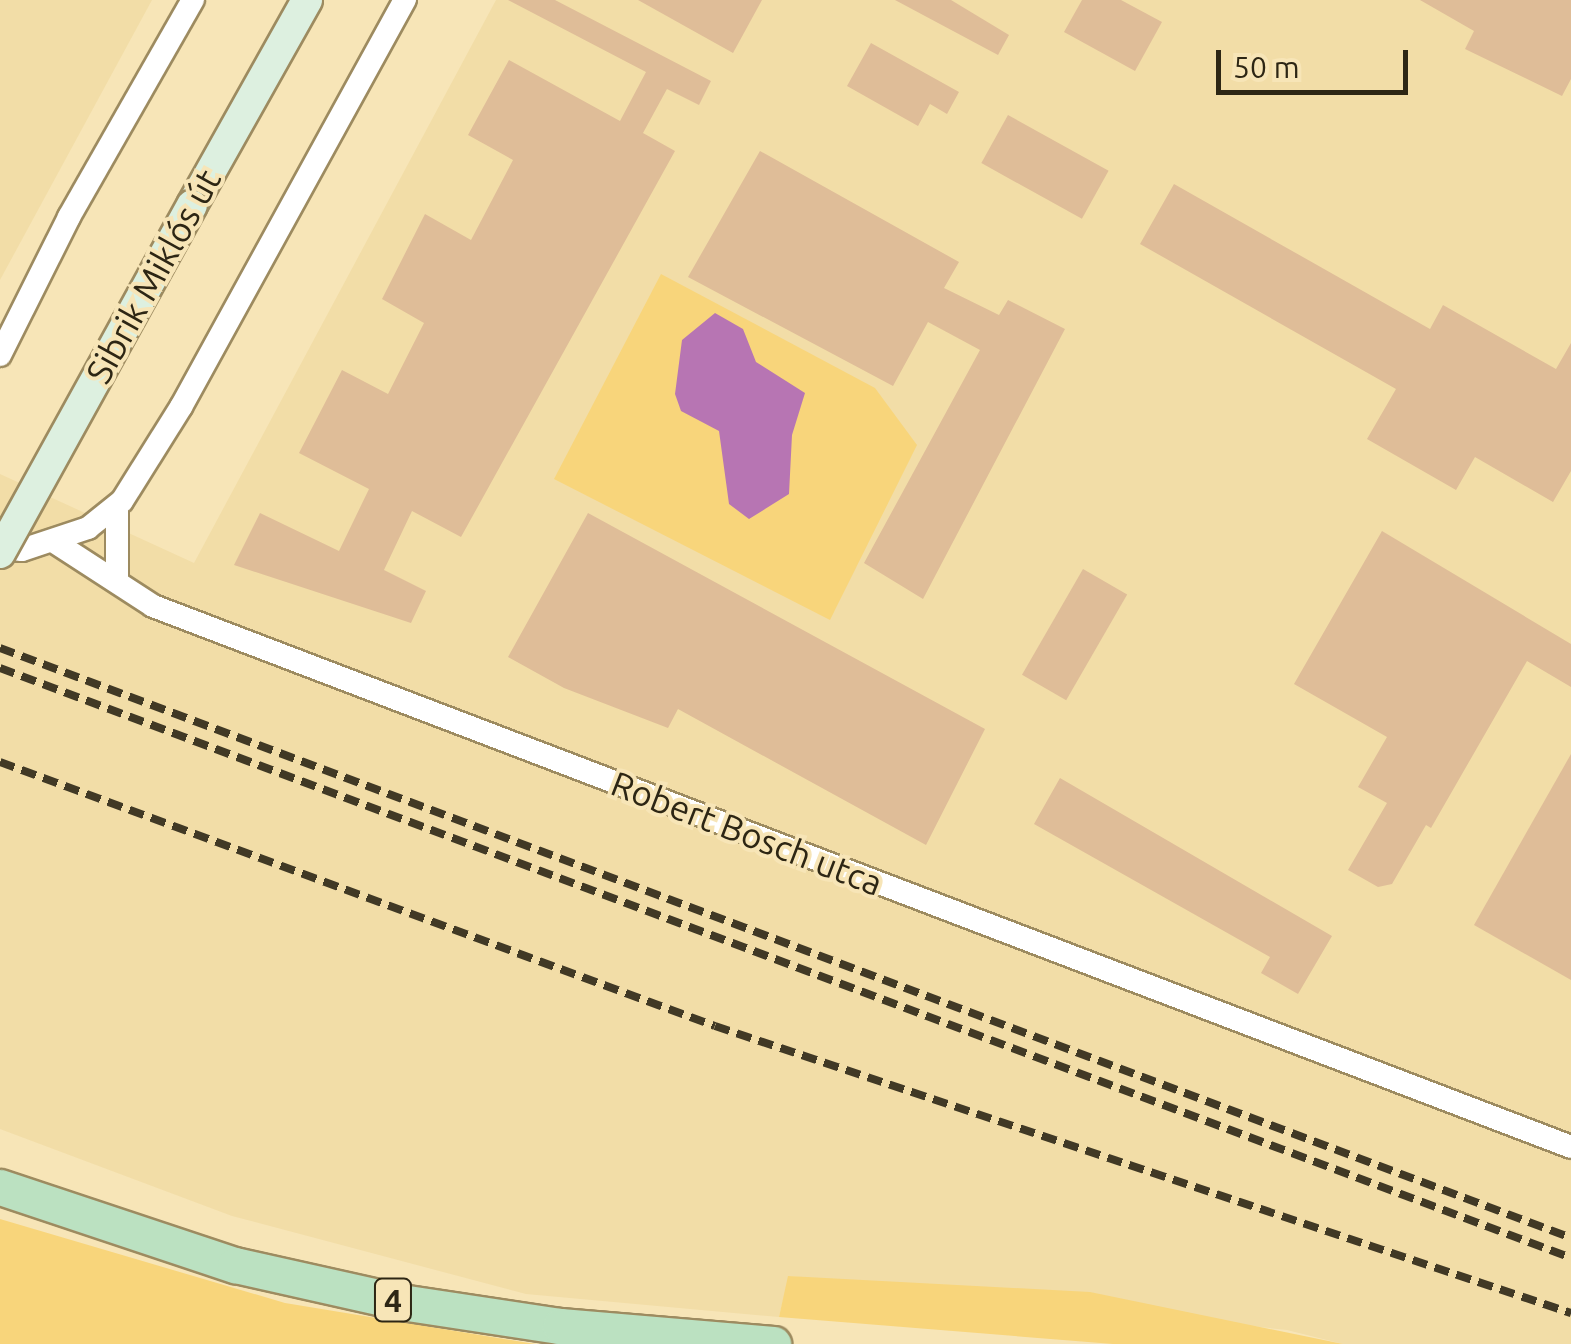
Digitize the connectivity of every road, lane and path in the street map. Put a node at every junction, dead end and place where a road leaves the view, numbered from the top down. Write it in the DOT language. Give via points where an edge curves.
graph roads {
  1 [pos="193,0"];
  2 [pos="307,0"];
  3 [pos="405,0"];
  4 [pos="0,355"];
  5 [pos="117,506"];
  6 [pos="53,541"];
  7 [pos="0,551"];
  8 [pos="117,578"];
  9 [pos="1571,1146"];
  10 [pos="8,1193"];
  11 [pos="773,1344"];
  1 -- 4 [label="street" via="69,217"];
  2 -- 7 [label="main road, Sibrik Miklós út, bridge"];
  3 -- 5 [label="street" via="181,407"];
  5 -- 6 [label="street" via="88,528"];
  5 -- 8 [label="street"];
  6 -- 7 [label="street"];
  6 -- 8 [label="street, Robert Bosch utca"];
  8 -- 9 [label="street, Robert Bosch utca" via="154,606"];
  10 -- 11 [label="main road, 4" via="235,1265 401,1302 560,1326"];
}
